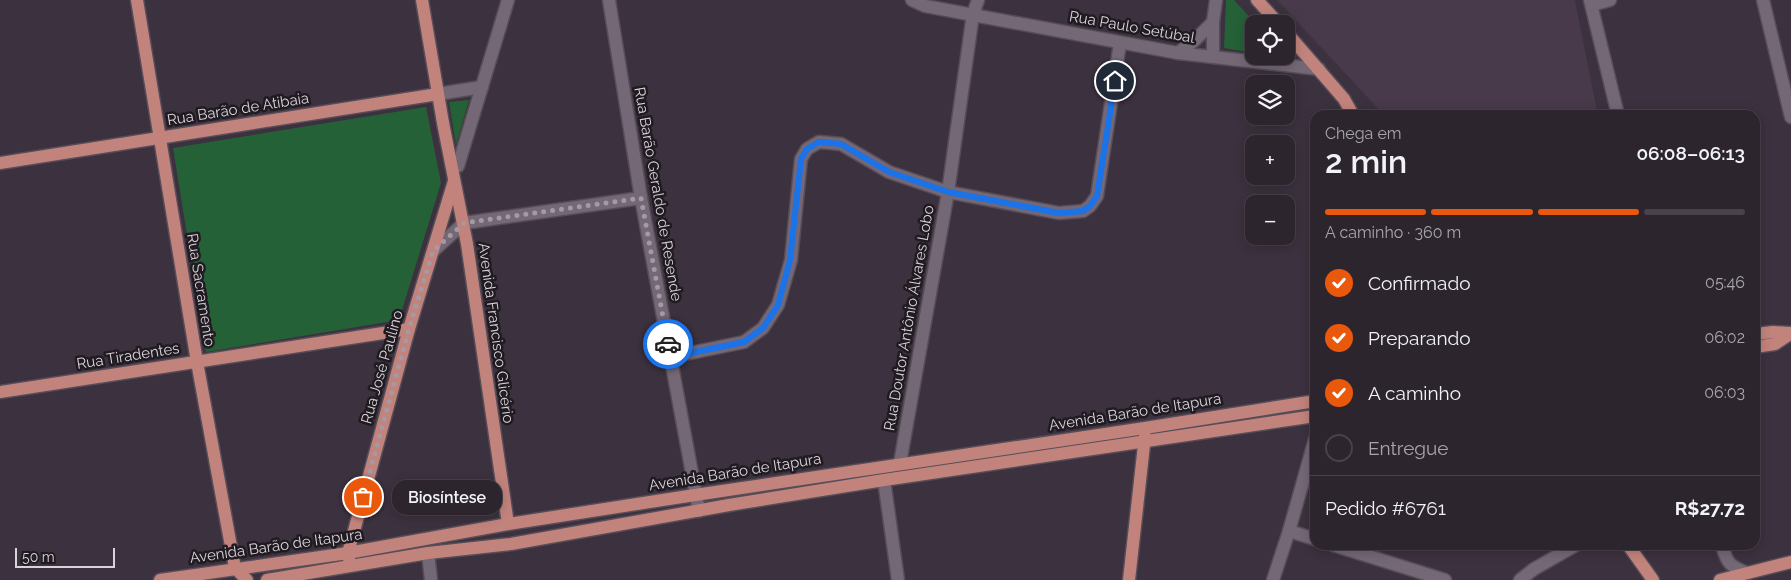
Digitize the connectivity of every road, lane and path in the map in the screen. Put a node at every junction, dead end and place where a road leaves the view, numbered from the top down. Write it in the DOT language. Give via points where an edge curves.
graph roads {
  1 [pos="136,0"];
  2 [pos="422,0"];
  3 [pos="508,0"];
  4 [pos="609,0"];
  5 [pos="912,0"];
  6 [pos="978,0"];
  7 [pos="1216,0"];
  8 [pos="1257,0"];
  9 [pos="1610,0"];
  10 [pos="1762,0"];
  11 [pos="1591,3"];
  12 [pos="973,14"];
  13 [pos="1270,15"];
  14 [pos="1213,22"];
  15 [pos="1295,42"];
  16 [pos="1120,43"];
  17 [pos="1178,52"];
  18 [pos="1213,57"];
  19 [pos="1319,69"];
  20 [pos="482,87"];
  21 [pos="438,94"];
  22 [pos="1344,99"];
  23 [pos="1350,110"];
  24 [pos="1356,110"];
  25 [pos="1617,110"];
  26 [pos="1791,116"];
  27 [pos="159,138"];
  28 [pos="0,163"];
  29 [pos="456,172"];
  30 [pos="948,192"];
  31 [pos="641,198"];
  32 [pos="464,223"];
  33 [pos="433,251"];
  34 [pos="409,329"];
  35 [pos="1760,333"];
  36 [pos="1790,333"];
  37 [pos="1760,346"];
  38 [pos="671,357"];
  39 [pos="197,362"];
  40 [pos="0,392"];
  41 [pos="1310,402"];
  42 [pos="1310,417"];
  43 [pos="1145,428"];
  44 [pos="1144,442"];
  45 [pos="1310,457"];
  46 [pos="900,463"];
  47 [pos="884,480"];
  48 [pos="695,495"];
  49 [pos="699,511"];
  50 [pos="508,524"];
  51 [pos="1289,531"];
  52 [pos="1310,537"];
  53 [pos="1349,550"];
  54 [pos="1567,550"];
  55 [pos="1632,550"];
  56 [pos="1724,550"];
  57 [pos="428,553"];
  58 [pos="349,559"];
  59 [pos="1791,562"];
  60 [pos="235,568"];
  61 [pos="1747,573"];
  62 [pos="294,578"];
  63 [pos="1653,579"];
  64 [pos="160,580"];
  65 [pos="247,580"];
  66 [pos="267,580"];
  67 [pos="431,580"];
  68 [pos="898,580"];
  69 [pos="1129,580"];
  70 [pos="1273,580"];
  71 [pos="1445,580"];
  72 [pos="1520,580"];
  73 [pos="1720,580"];
  1 -- 27 [label="main road, Rua Sacramento"];
  2 -- 21 [label="main road, Avenida Francisco Glicério"];
  3 -- 20 [label="street, Rua José Paulino"];
  4 -- 31 [label="street, Rua Barão Geraldo de Resende"];
  5 -- 12 [label="street, Rua Paulo Setúbal" via="925,6"];
  6 -- 12 [label="street, Rua Doutor Antônio Álvares Lobo"];
  7 -- 14 [label="street"];
  8 -- 13 [label="main road"];
  9 -- 11 [label="street"];
  10 -- 26 [label="street"];
  11 -- 25 [label="street"];
  12 -- 16 [label="street, Rua Paulo Setúbal"];
  12 -- 30 [label="street, Rua Doutor Antônio Álvares Lobo"];
  14 -- 17 [label="street"];
  14 -- 18 [label="street"];
  15 -- 19 [label="main road"];
  16 -- 17 [label="street, Rua Paulo Setúbal"];
  16 -- 30 [label="street" via="1097,196 1090,206 1083,211 1059,213"];
  17 -- 18 [label="street, Rua Paulo Setúbal"];
  18 -- 19 [label="street, Rua Paulo Setúbal"];
  19 -- 22 [label="main road"];
  20 -- 21 [label="street, Rua Barão de Atibaia"];
  20 -- 29 [label="street, Rua José Paulino"];
  21 -- 27 [label="main road, Rua Barão de Atibaia"];
  21 -- 29 [label="main road, Avenida Francisco Glicério"];
  22 -- 23 [label="main road"];
  22 -- 24 [label="main road"];
  27 -- 28 [label="main road, Rua Barão de Atibaia"];
  27 -- 39 [label="main road, Rua Sacramento"];
  29 -- 32 [label="main road, Avenida Francisco Glicério"];
  29 -- 33 [label="main road, Rua José Paulino"];
  30 -- 38 [label="street" via="889,172 841,144 819,142 807,149 801,159 790,260 778,305 763,328 744,342"];
  30 -- 46 [label="street, Rua Doutor Antônio Álvares Lobo"];
  31 -- 32 [label="street"];
  31 -- 38 [label="street, Rua Barão Geraldo de Resende"];
  32 -- 33 [label="street"];
  32 -- 50 [label="main road, Avenida Francisco Glicério"];
  33 -- 34 [label="main road, Rua José Paulino"];
  34 -- 39 [label="main road, Rua Tiradentes"];
  34 -- 58 [label="main road, Rua José Paulino"];
  35 -- 36 [label="main road"];
  36 -- 37 [label="main road" via="1775,344"];
  38 -- 48 [label="street, Rua Barão Geraldo de Resende"];
  39 -- 40 [label="main road, Rua Tiradentes"];
  39 -- 60 [label="main road, Rua Sacramento"];
  41 -- 43 [label="main road, Avenida Barão de Itapura"];
  42 -- 44 [label="main road, Avenida Barão de Itapura"];
  43 -- 44 [label="main road"];
  43 -- 46 [label="main road, Avenida Barão de Itapura"];
  44 -- 47 [label="main road, Avenida Barão de Itapura"];
  44 -- 69 [label="main road"];
  45 -- 51 [label="street"];
  46 -- 48 [label="main road, Avenida Barão de Itapura"];
  47 -- 49 [label="main road, Avenida Barão de Itapura"];
  47 -- 68 [label="street"];
  48 -- 49 [label="street, Rua Barão Geraldo de Resende"];
  48 -- 50 [label="main road, Avenida Barão de Itapura"];
  49 -- 57 [label="main road, Avenida Barão de Itapura" via="511,544"];
  50 -- 58 [label="main road, Avenida Barão de Itapura"];
  51 -- 52 [label="street"];
  51 -- 70 [label="street"];
  53 -- 71 [label="street"];
  54 -- 72 [label="street"];
  55 -- 63 [label="main road"];
  56 -- 61 [label="street" via="1728,563"];
  57 -- 58 [label="main road, Avenida Barão de Itapura"];
  57 -- 67 [label="street"];
  58 -- 60 [label="main road, Avenida Barão de Itapura"];
  58 -- 62 [label="main road, Avenida Barão de Itapura"];
  59 -- 61 [label="main road"];
  60 -- 64 [label="main road, Avenida Barão de Itapura"];
  60 -- 65 [label="main road"];
  61 -- 73 [label="main road"];
  62 -- 66 [label="main road, Avenida Barão de Itapura"];
}
